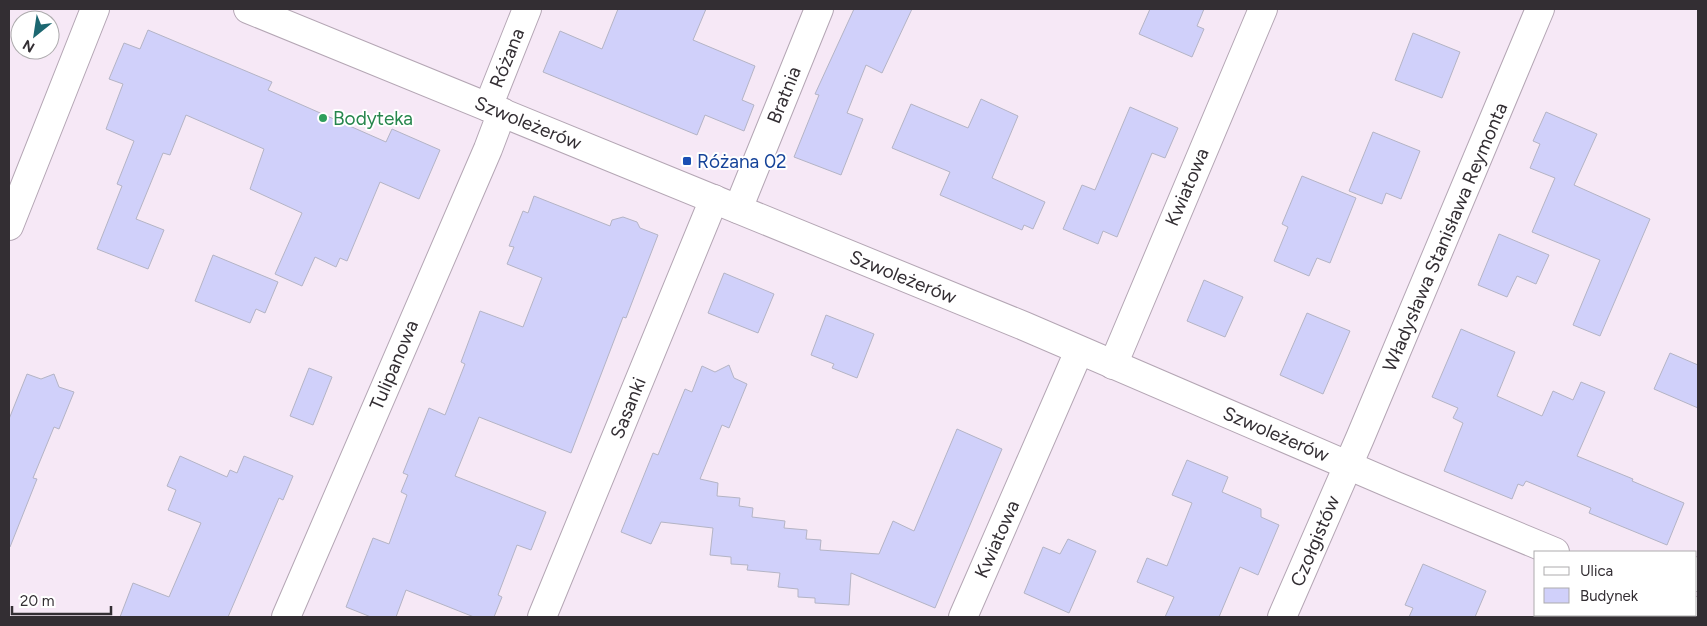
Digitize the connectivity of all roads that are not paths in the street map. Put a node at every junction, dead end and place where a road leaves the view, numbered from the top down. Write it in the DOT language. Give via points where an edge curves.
graph roads {
  1 [pos="95,9"];
  2 [pos="248,9"];
  3 [pos="527,9"];
  4 [pos="819,9"];
  5 [pos="1263,9"];
  6 [pos="1540,9"];
  7 [pos="495,110"];
  8 [pos="726,204"];
  9 [pos="9,226"];
  10 [pos="1079,351"];
  11 [pos="1113,365"];
  12 [pos="1348,465"];
  13 [pos="1553,551"];
  14 [pos="286,617"];
  15 [pos="542,617"];
  16 [pos="963,617"];
  17 [pos="1282,617"];
  1 -- 9 [label="street"];
  2 -- 7 [label="street, Szwoleżerów"];
  3 -- 7 [label="street, Różana"];
  4 -- 8 [label="street, Bratnia"];
  5 -- 11 [label="street, Kwiatowa"];
  6 -- 12 [label="street, Władysława Stanisława Reymonta"];
  7 -- 8 [label="street, Szwoleżerów"];
  7 -- 14 [label="street, Tulipanowa" via="488,149"];
  8 -- 10 [label="street, Szwoleżerów"];
  8 -- 15 [label="street, Sasanki"];
  10 -- 11 [label="street, Szwoleżerów"];
  10 -- 16 [label="street, Kwiatowa"];
  11 -- 12 [label="street, Szwoleżerów"];
  12 -- 13 [label="street, Szwoleżerów"];
  12 -- 17 [label="street, Czołgistów"];
}
